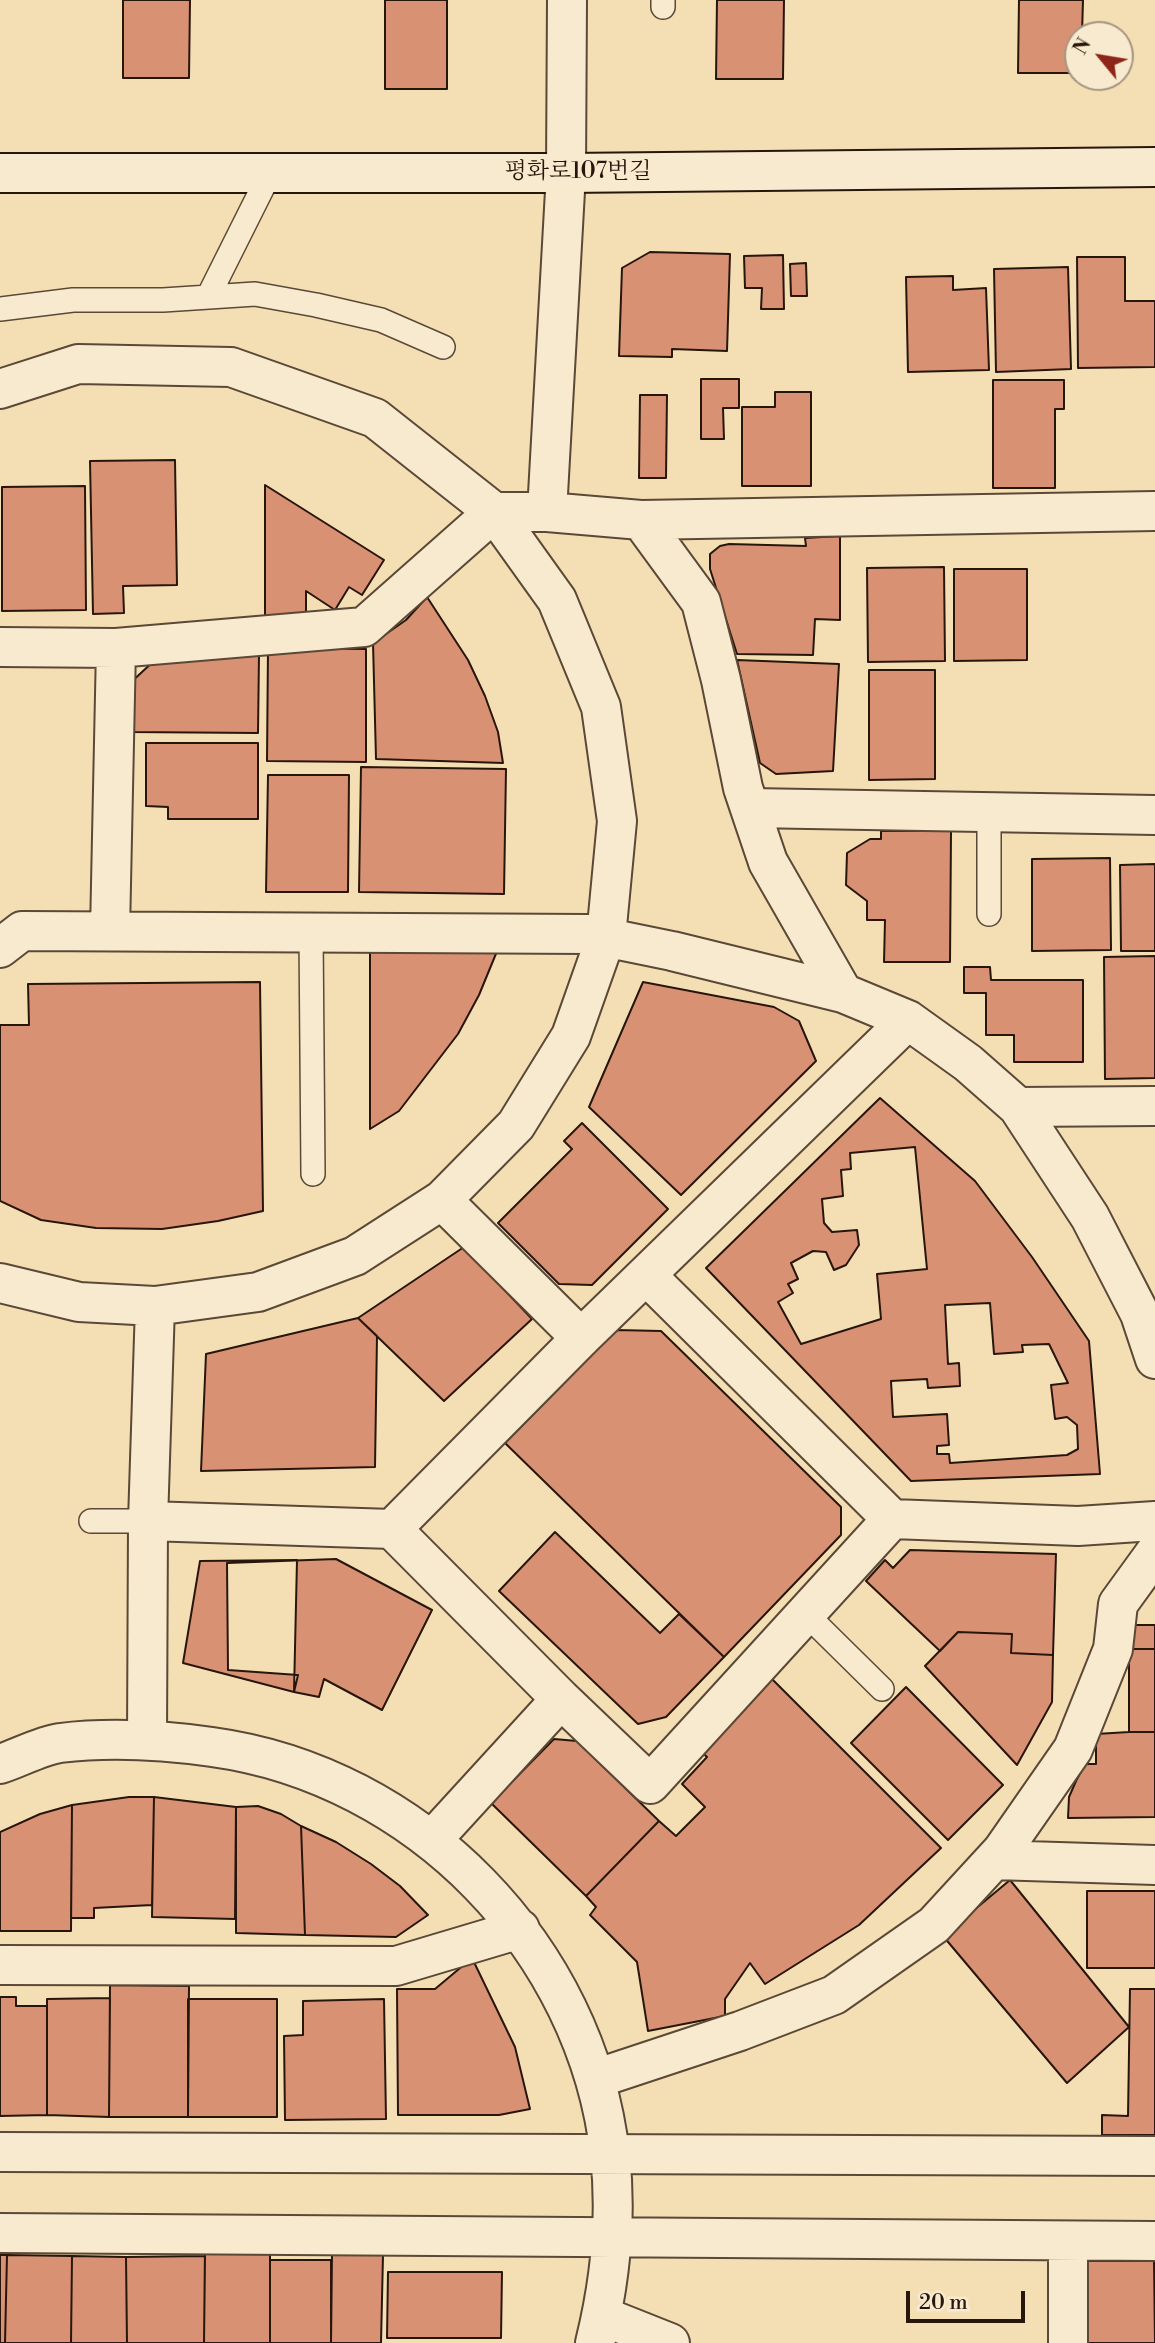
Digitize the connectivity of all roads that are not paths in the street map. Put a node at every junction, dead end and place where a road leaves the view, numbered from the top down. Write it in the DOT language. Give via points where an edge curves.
graph roads {
  1 [pos="567,0"];
  2 [pos="1155,167"];
  3 [pos="0,173"];
  4 [pos="270,173"];
  5 [pos="566,173"];
  6 [pos="208,297"];
  7 [pos="0,309"];
  8 [pos="443,347"];
  9 [pos="0,389"];
  10 [pos="1155,511"];
  11 [pos="494,512"];
  12 [pos="547,512"];
  13 [pos="641,520"];
  14 [pos="0,647"];
  15 [pos="116,648"];
  16 [pos="751,808"];
  17 [pos="989,812"];
  18 [pos="1155,815"];
  19 [pos="989,914"];
  20 [pos="110,931"];
  21 [pos="311,932"];
  22 [pos="606,937"];
  23 [pos="0,948"];
  24 [pos="843,993"];
  25 [pos="908,1020"];
  26 [pos="1155,1106"];
  27 [pos="1018,1107"];
  28 [pos="313,1174"];
  29 [pos="442,1200"];
  30 [pos="646,1275"];
  31 [pos="0,1283"];
  32 [pos="155,1306"];
  33 [pos="581,1338"];
  34 [pos="1155,1359"];
  35 [pos="892,1520"];
  36 [pos="91,1521"];
  37 [pos="148,1521"];
  38 [pos="1155,1521"];
  39 [pos="391,1528"];
  40 [pos="1155,1552"];
  41 [pos="806,1614"];
  42 [pos="882,1689"];
  43 [pos="561,1699"];
  44 [pos="147,1740"];
  45 [pos="0,1764"];
  46 [pos="432,1840"];
  47 [pos="994,1860"];
  48 [pos="1155,1865"];
  49 [pos="520,1929"];
  50 [pos="0,1965"];
  51 [pos="595,2079"];
  52 [pos="0,2152"];
  53 [pos="610,2154"];
  54 [pos="1155,2156"];
  55 [pos="0,2232"];
  56 [pos="612,2237"];
  57 [pos="1068,2241"];
  58 [pos="1155,2241"];
  59 [pos="598,2329"];
  60 [pos="670,2343"];
  61 [pos="1068,2343"];
  1 -- 5 [label="street"];
  2 -- 5 [label="street, 평화로107번길"];
  3 -- 4 [label="street, 평화로107번길"];
  4 -- 5 [label="street, 평화로107번길"];
  4 -- 6 [label="lane"];
  5 -- 12 [label="street"];
  6 -- 7 [label="lane" via="73,300"];
  6 -- 8 [label="lane" via="255,294 316,304 381,320"];
  9 -- 11 [label="street" via="78,364 231,367 374,418"];
  10 -- 13 [label="street"];
  11 -- 12 [label="street"];
  11 -- 15 [label="street" via="364,627"];
  11 -- 22 [label="street" via="557,600 601,707 617,821"];
  12 -- 13 [label="street"];
  13 -- 16 [label="street" via="701,602"];
  14 -- 15 [label="street"];
  15 -- 20 [label="street"];
  16 -- 17 [label="street"];
  16 -- 24 [label="street" via="768,862"];
  17 -- 18 [label="street"];
  17 -- 19 [label="lane"];
  20 -- 21 [label="street"];
  20 -- 23 [label="street" via="22,931"];
  21 -- 22 [label="street"];
  21 -- 28 [label="lane"];
  22 -- 24 [label="street"];
  22 -- 29 [label="street" via="571,1036 516,1125"];
  24 -- 25 [label="street"];
  25 -- 27 [label="street"];
  25 -- 30 [label="street"];
  26 -- 27 [label="street"];
  27 -- 34 [label="street" via="1090,1217 1140,1314"];
  29 -- 32 [label="street" via="355,1256 258,1292"];
  29 -- 33 [label="street"];
  30 -- 33 [label="street"];
  30 -- 35 [label="street"];
  31 -- 32 [label="street" via="79,1302"];
  32 -- 37 [label="street"];
  33 -- 39 [label="street"];
  35 -- 38 [label="street" via="1078,1526"];
  35 -- 41 [label="street"];
  36 -- 37 [label="lane"];
  37 -- 39 [label="street"];
  37 -- 44 [label="street"];
  39 -- 43 [label="street"];
  40 -- 47 [label="street" via="1118,1604 1113,1649 1073,1749"];
  41 -- 42 [label="lane"];
  41 -- 43 [label="street" via="650,1784"];
  43 -- 46 [label="street"];
  44 -- 45 [label="street" via="58,1744"];
  44 -- 46 [label="street" via="243,1751 313,1772 378,1803"];
  46 -- 49 [label="street" via="482,1884"];
  47 -- 48 [label="street"];
  47 -- 51 [label="street" via="934,1925 834,1995"];
  49 -- 50 [label="street" via="396,1966"];
  49 -- 51 [label="street" via="576,2026"];
  51 -- 53 [label="street"];
  52 -- 53 [label="street"];
  53 -- 54 [label="street"];
  53 -- 56 [label="street"];
  55 -- 56 [label="street"];
  56 -- 57 [label="street"];
  56 -- 59 [label="street"];
  57 -- 58 [label="street"];
  57 -- 61 [label="street"];
  59 -- 60 [label="street"];
}
